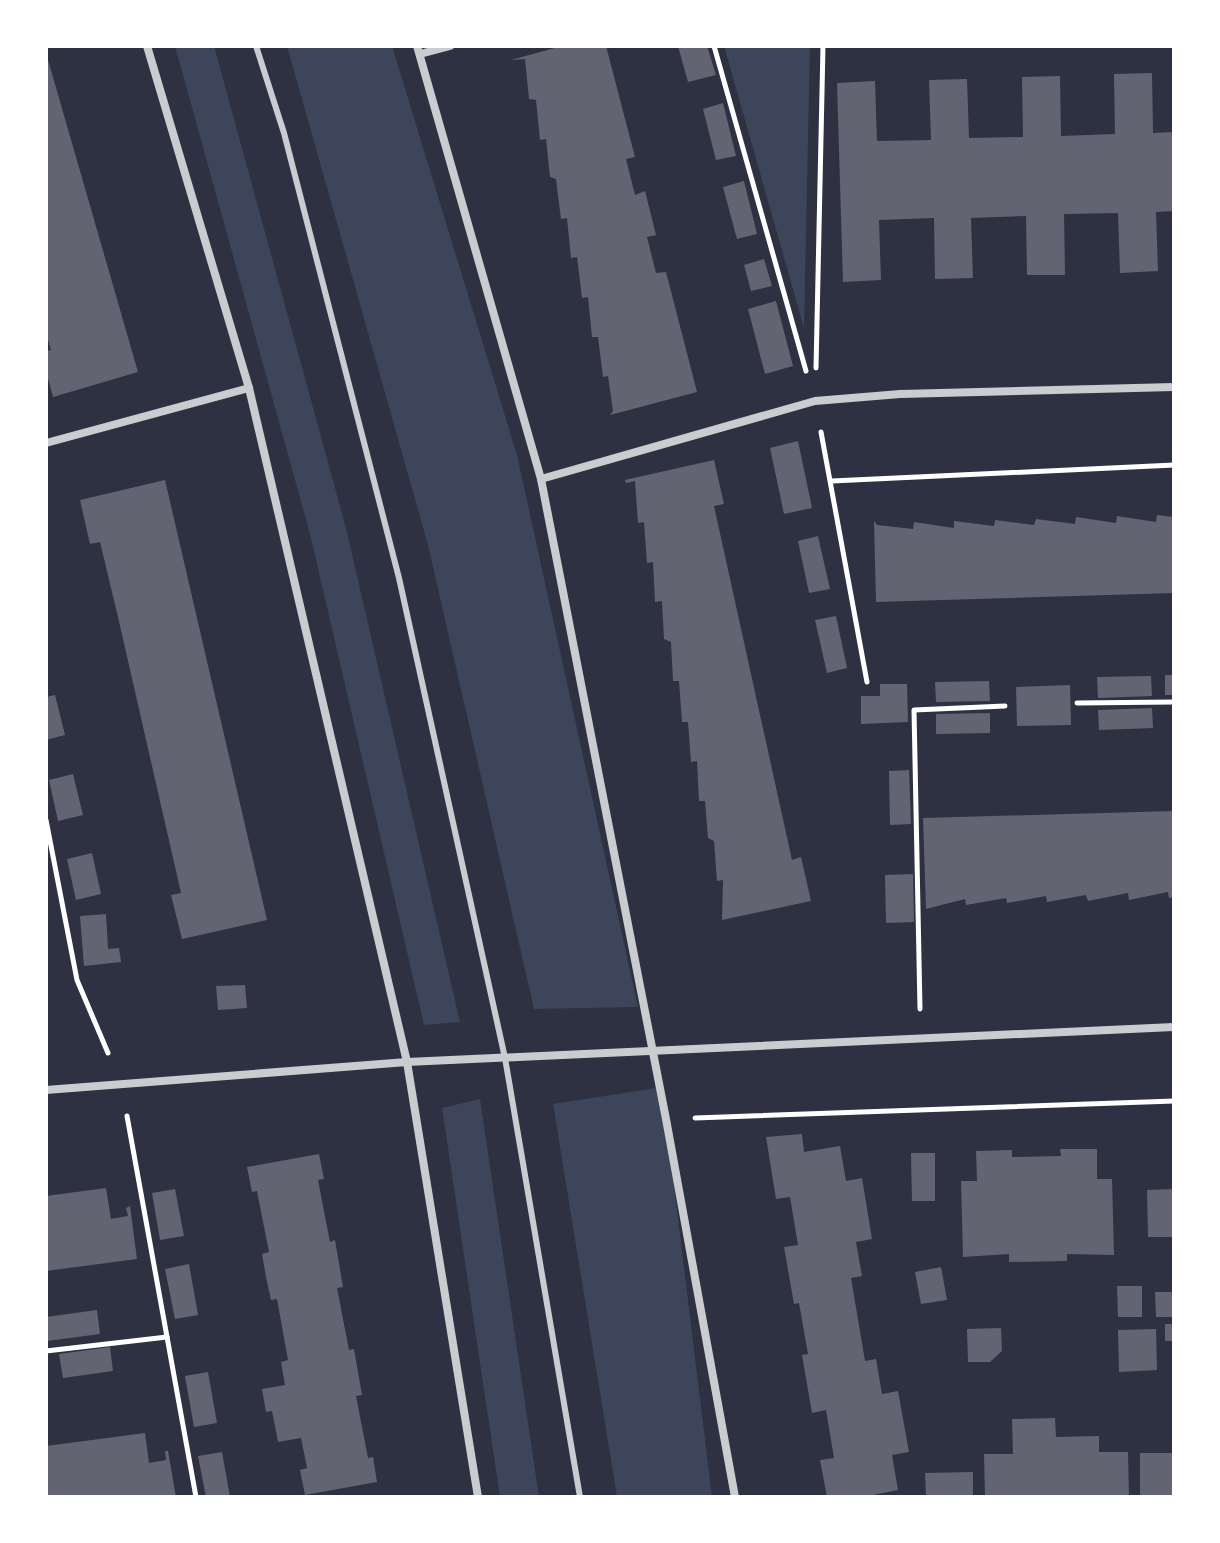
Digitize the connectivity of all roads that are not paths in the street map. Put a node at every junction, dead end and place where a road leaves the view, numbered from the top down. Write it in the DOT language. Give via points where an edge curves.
graph roads {
  1 [pos="147,46"];
  2 [pos="256,46"];
  3 [pos="450,46"];
  4 [pos="418,50"];
  5 [pos="1174,387"];
  6 [pos="249,388"];
  7 [pos="46,443"];
  8 [pos="541,479"];
  9 [pos="1174,1027"];
  10 [pos="651,1050"];
  11 [pos="505,1058"];
  12 [pos="407,1062"];
  13 [pos="46,1090"];
  14 [pos="478,1497"];
  15 [pos="580,1497"];
  16 [pos="735,1497"];
  1 -- 6 [label="street"];
  2 -- 11 [label="lane" via="284,133 399,578"];
  3 -- 4 [label="street"];
  4 -- 8 [label="street"];
  5 -- 8 [label="street" via="815,401"];
  6 -- 7 [label="street"];
  6 -- 12 [label="street"];
  8 -- 10 [label="street"];
  9 -- 10 [label="street"];
  10 -- 11 [label="street"];
  10 -- 16 [label="street"];
  11 -- 12 [label="street"];
  11 -- 15 [label="lane"];
  12 -- 13 [label="street"];
  12 -- 14 [label="street"];
}
